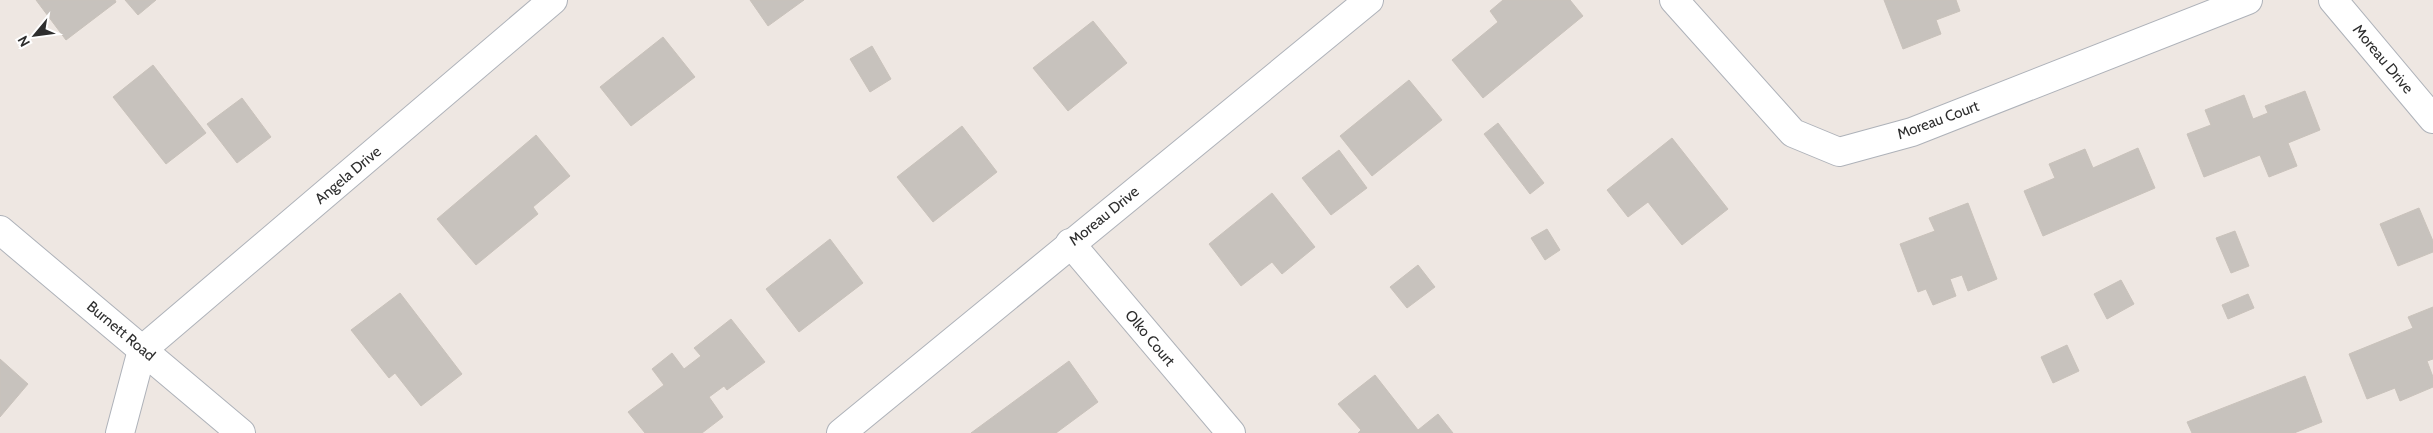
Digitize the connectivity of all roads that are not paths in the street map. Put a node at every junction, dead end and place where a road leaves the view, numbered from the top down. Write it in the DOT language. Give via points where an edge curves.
graph roads {
  1 [pos="554,0"];
  2 [pos="1369,0"];
  3 [pos="1674,0"];
  4 [pos="2248,0"];
  5 [pos="2333,0"];
  6 [pos="2433,119"];
  7 [pos="0,230"];
  8 [pos="1070,243"];
  9 [pos="142,350"];
  10 [pos="120,433"];
  11 [pos="241,433"];
  12 [pos="841,433"];
  13 [pos="1231,433"];
  1 -- 9 [label="street, Angela Drive"];
  2 -- 8 [label="street, Moreau Drive"];
  3 -- 4 [label="street, Moreau Court" via="1793,133 1839,152 1912,132"];
  5 -- 6 [label="street, Moreau Drive"];
  7 -- 9 [label="street, Burnett Road"];
  8 -- 12 [label="street, Moreau Drive"];
  8 -- 13 [label="street, Olko Court"];
  9 -- 10 [label="street"];
  9 -- 11 [label="street, Burnett Road"];
}
